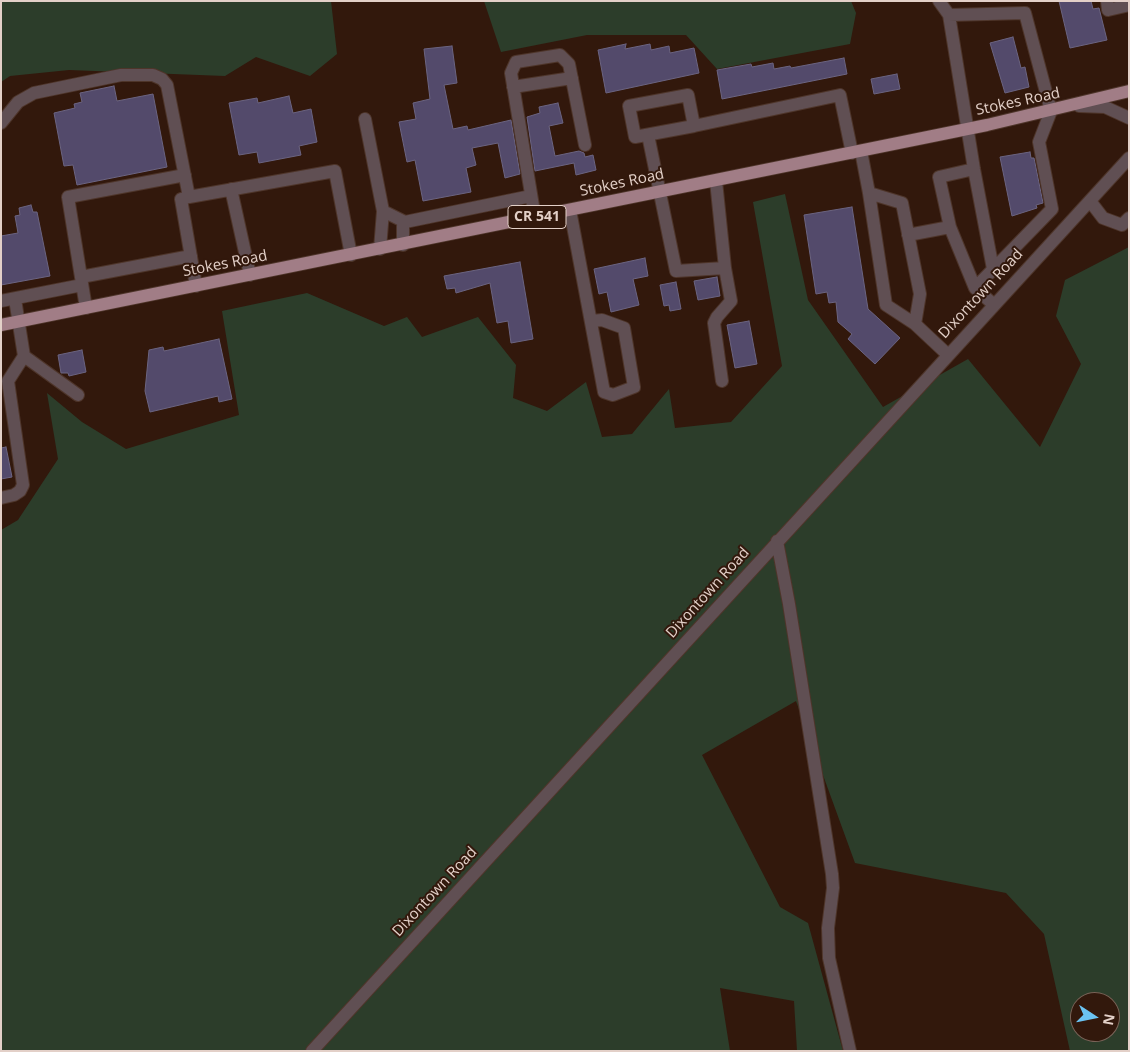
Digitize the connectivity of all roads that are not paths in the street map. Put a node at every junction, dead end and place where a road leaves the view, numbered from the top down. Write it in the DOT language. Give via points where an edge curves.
graph roads {
  1 [pos="939,1"];
  2 [pos="1106,1"];
  3 [pos="1129,5"];
  4 [pos="949,15"];
  5 [pos="572,78"];
  6 [pos="513,87"];
  7 [pos="1129,92"];
  8 [pos="1072,106"];
  9 [pos="1051,111"];
  10 [pos="1129,118"];
  11 [pos="365,119"];
  12 [pos="1,123"];
  13 [pos="694,126"];
  14 [pos="967,129"];
  15 [pos="648,135"];
  16 [pos="585,145"];
  17 [pos="857,152"];
  18 [pos="1129,158"];
  19 [pos="974,168"];
  20 [pos="185,175"];
  21 [pos="716,181"];
  22 [pos="231,189"];
  23 [pos="660,192"];
  24 [pos="869,193"];
  25 [pos="531,196"];
  26 [pos="189,197"];
  27 [pos="1090,201"];
  28 [pos="478,208"];
  29 [pos="570,210"];
  30 [pos="383,211"];
  31 [pos="535,218"];
  32 [pos="1129,218"];
  33 [pos="405,222"];
  34 [pos="950,227"];
  35 [pos="481,228"];
  36 [pos="908,235"];
  37 [pos="403,245"];
  38 [pos="380,249"];
  39 [pos="351,255"];
  40 [pos="191,256"];
  41 [pos="725,268"];
  42 [pos="993,269"];
  43 [pos="250,275"];
  44 [pos="81,281"];
  45 [pos="196,286"];
  46 [pos="975,288"];
  47 [pos="15,298"];
  48 [pos="1,301"];
  49 [pos="994,304"];
  50 [pos="86,308"];
  51 [pos="19,321"];
  52 [pos="592,321"];
  53 [pos="915,324"];
  54 [pos="1,325"];
  55 [pos="947,354"];
  56 [pos="24,356"];
  57 [pos="722,381"];
  58 [pos="78,394"];
  59 [pos="1,498"];
  60 [pos="777,541"];
  61 [pos="312,1051"];
  62 [pos="850,1051"];
  1 -- 4 [label="street"];
  2 -- 3 [label="street" via="1108,10"];
  4 -- 9 [label="street" via="1025,13"];
  4 -- 14 [label="street"];
  5 -- 6 [label="street"];
  5 -- 6 [label="street" via="569,64 560,54 516,62 511,73"];
  5 -- 16 [label="street"];
  6 -- 25 [label="street"];
  7 -- 8 [label="main road, Stokes Road / CR 541"];
  8 -- 9 [label="main road, Stokes Road / CR 541"];
  8 -- 10 [label="street" via="1104,106"];
  9 -- 14 [label="main road, Stokes Road / CR 541"];
  9 -- 42 [label="street" via="1039,142 1052,209"];
  11 -- 30 [label="street"];
  12 -- 20 [label="street" via="18,102 34,93 121,75 153,75 167,85"];
  13 -- 15 [label="street"];
  13 -- 15 [label="street" via="688,95 628,106 636,137"];
  13 -- 17 [label="street" via="840,95"];
  14 -- 17 [label="main road, Stokes Road / CR 541"];
  14 -- 19 [label="street"];
  15 -- 23 [label="street"];
  17 -- 21 [label="main road, Stokes Road / CR 541"];
  17 -- 24 [label="street"];
  18 -- 27 [label="street, Dixontown Road"];
  19 -- 34 [label="street" via="939,177"];
  19 -- 42 [label="street"];
  20 -- 26 [label="street"];
  20 -- 44 [label="street" via="68,197"];
  21 -- 23 [label="main road, Stokes Road / CR 541"];
  21 -- 41 [label="street"];
  22 -- 26 [label="street"];
  22 -- 39 [label="street" via="335,171"];
  22 -- 43 [label="street"];
  23 -- 29 [label="main road, Stokes Road / CR 541"];
  23 -- 41 [label="street" via="676,271"];
  24 -- 36 [label="street" via="902,203"];
  24 -- 53 [label="street" via="886,306"];
  25 -- 28 [label="street"];
  25 -- 31 [label="street"];
  26 -- 40 [label="street" via="181,199"];
  27 -- 32 [label="street" via="1103,218 1122,225"];
  27 -- 49 [label="street, Dixontown Road"];
  28 -- 33 [label="street"];
  28 -- 35 [label="street"];
  29 -- 31 [label="main road, Stokes Road / CR 541"];
  29 -- 52 [label="street"];
  30 -- 33 [label="street"];
  30 -- 38 [label="street"];
  31 -- 35 [label="main road, Stokes Road / CR 541"];
  33 -- 37 [label="street" via="402,226"];
  34 -- 36 [label="street"];
  34 -- 46 [label="street"];
  35 -- 37 [label="main road, Stokes Road / CR 541"];
  36 -- 53 [label="street" via="920,294"];
  37 -- 38 [label="main road, Stokes Road / CR 541"];
  38 -- 39 [label="main road, Stokes Road / CR 541"];
  39 -- 43 [label="main road, Stokes Road / CR 541"];
  40 -- 44 [label="street"];
  40 -- 45 [label="street"];
  41 -- 57 [label="street" via="731,301 716,317 714,324"];
  42 -- 46 [label="street"];
  43 -- 45 [label="main road, Stokes Road / CR 541"];
  44 -- 47 [label="street"];
  44 -- 50 [label="street"];
  45 -- 50 [label="main road, Stokes Road / CR 541"];
  46 -- 49 [label="street"];
  47 -- 48 [label="street"];
  47 -- 51 [label="street"];
  49 -- 55 [label="street, Dixontown Road"];
  50 -- 51 [label="main road, Stokes Road / CR 541"];
  51 -- 54 [label="main road, Stokes Road / CR 541"];
  51 -- 56 [label="street"];
  52 -- 52 [label="street" via="604,392 613,395 634,387 624,328 602,320"];
  53 -- 55 [label="street"];
  55 -- 60 [label="street, Dixontown Road"];
  56 -- 58 [label="street"];
  56 -- 59 [label="street" via="8,381 23,485 14,495"];
  60 -- 61 [label="street, Dixontown Road"];
  60 -- 62 [label="street" via="832,874 829,958"];
}
